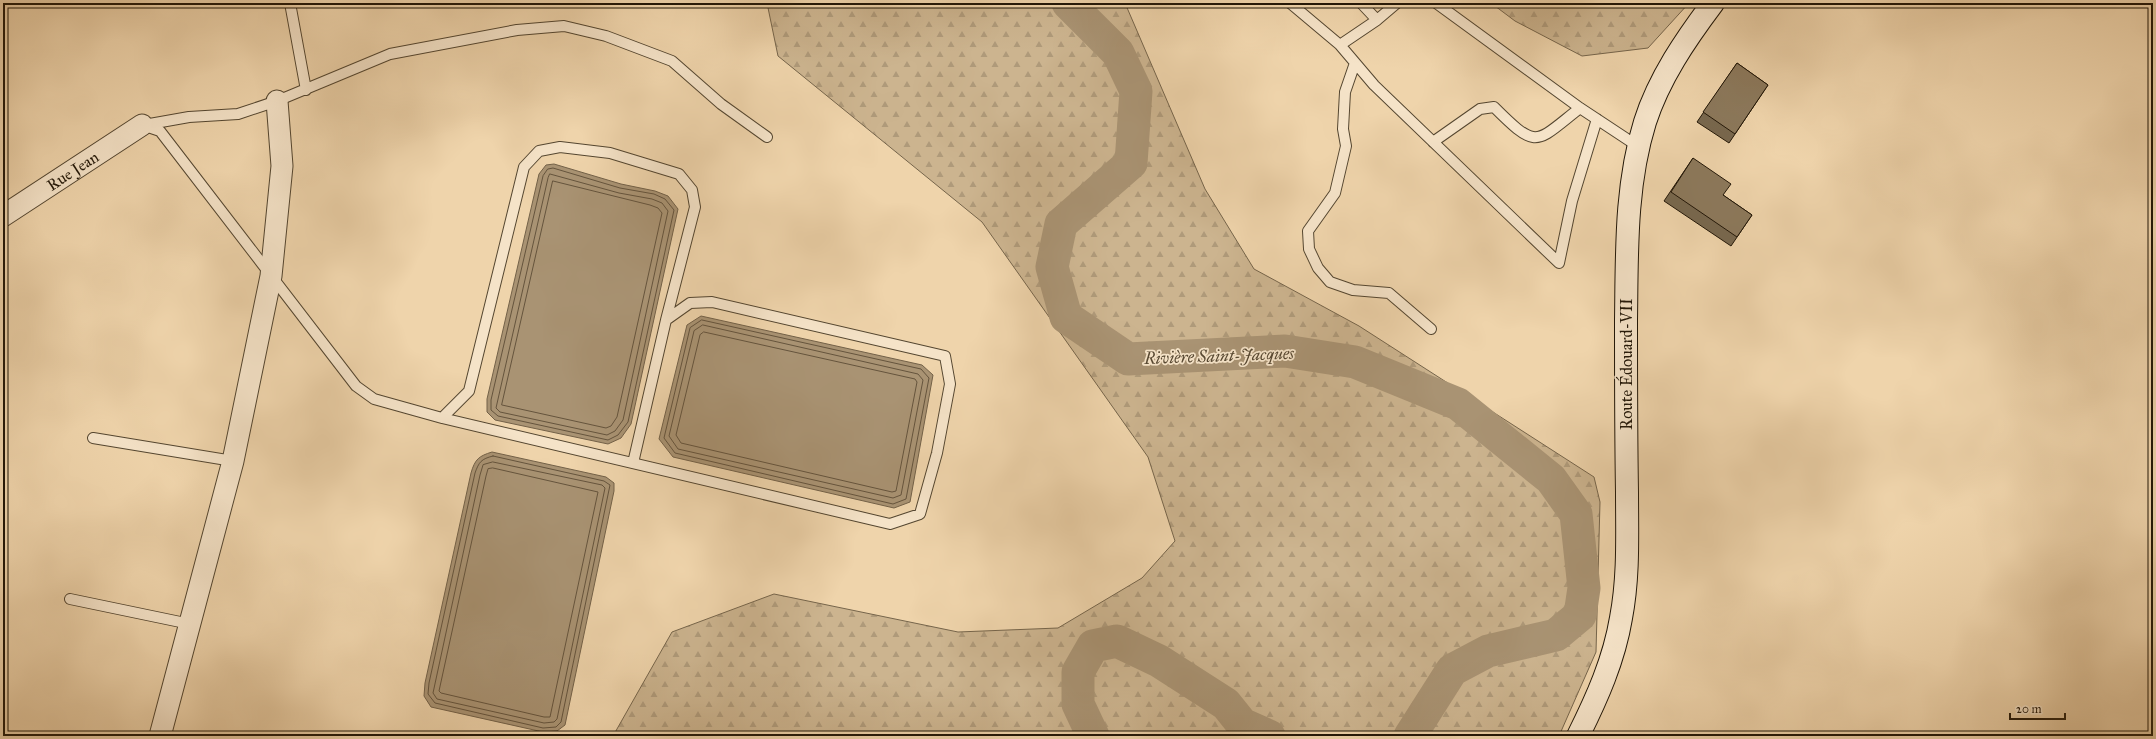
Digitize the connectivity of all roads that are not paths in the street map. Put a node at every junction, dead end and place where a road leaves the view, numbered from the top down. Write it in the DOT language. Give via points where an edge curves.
graph roads {
  1 [pos="290,3"];
  2 [pos="1290,3"];
  3 [pos="1361,3"];
  4 [pos="1397,3"];
  5 [pos="1436,3"];
  6 [pos="1713,3"];
  7 [pos="1377,20"];
  8 [pos="1340,45"];
  9 [pos="1355,63"];
  10 [pos="306,90"];
  11 [pos="277,102"];
  12 [pos="1580,108"];
  13 [pos="1597,119"];
  14 [pos="142,125"];
  15 [pos="767,137"];
  16 [pos="1433,142"];
  17 [pos="1639,147"];
  18 [pos="3,216"];
  19 [pos="271,276"];
  20 [pos="666,320"];
  21 [pos="1431,329"];
  22 [pos="442,418"];
  23 [pos="92,438"];
  24 [pos="233,461"];
  25 [pos="633,463"];
  26 [pos="70,599"];
  27 [pos="190,624"];
  28 [pos="160,736"];
  29 [pos="1578,736"];
  1 -- 10 [label="lane"];
  2 -- 8 [label="lane"];
  3 -- 7 [label="lane"];
  4 -- 7 [label="lane"];
  5 -- 12 [label="lane"];
  6 -- 17 [label="main road, Route Édouard-VII" via="1668,72 1650,110"];
  7 -- 8 [label="lane"];
  8 -- 9 [label="lane"];
  9 -- 16 [label="lane"];
  9 -- 21 [label="lane" via="1345,92 1343,129 1346,146 1335,193 1308,231 1309,249 1318,268 1330,282 1354,290 1389,293"];
  10 -- 11 [label="lane"];
  10 -- 15 [label="lane" via="390,54 517,30 564,26 606,36 672,61 721,104"];
  11 -- 14 [label="lane" via="238,114 189,117"];
  11 -- 19 [label="street" via="282,166"];
  12 -- 13 [label="lane"];
  12 -- 16 [label="lane" via="1541,138 1530,138 1494,107 1480,109"];
  13 -- 16 [label="lane" via="1572,202 1559,263"];
  13 -- 17 [label="lane"];
  14 -- 18 [label="street, Rue Jean"];
  14 -- 19 [label="lane" via="160,131"];
  17 -- 29 [label="main road, Route Édouard-VII" via="1629,209 1627,243 1627,521 1624,599 1609,666"];
  19 -- 22 [label="lane" via="356,386 374,399"];
  19 -- 24 [label="street"];
  20 -- 22 [label="lane" via="695,207 692,190 679,174 610,153 560,147 539,151 524,167 469,391"];
  20 -- 25 [label="lane"];
  20 -- 25 [label="lane" via="690,303 712,302 945,356 950,384 937,453 920,514 890,524"];
  22 -- 25 [label="lane"];
  23 -- 24 [label="lane"];
  24 -- 27 [label="street"];
  26 -- 27 [label="lane"];
  27 -- 28 [label="street"];
}
